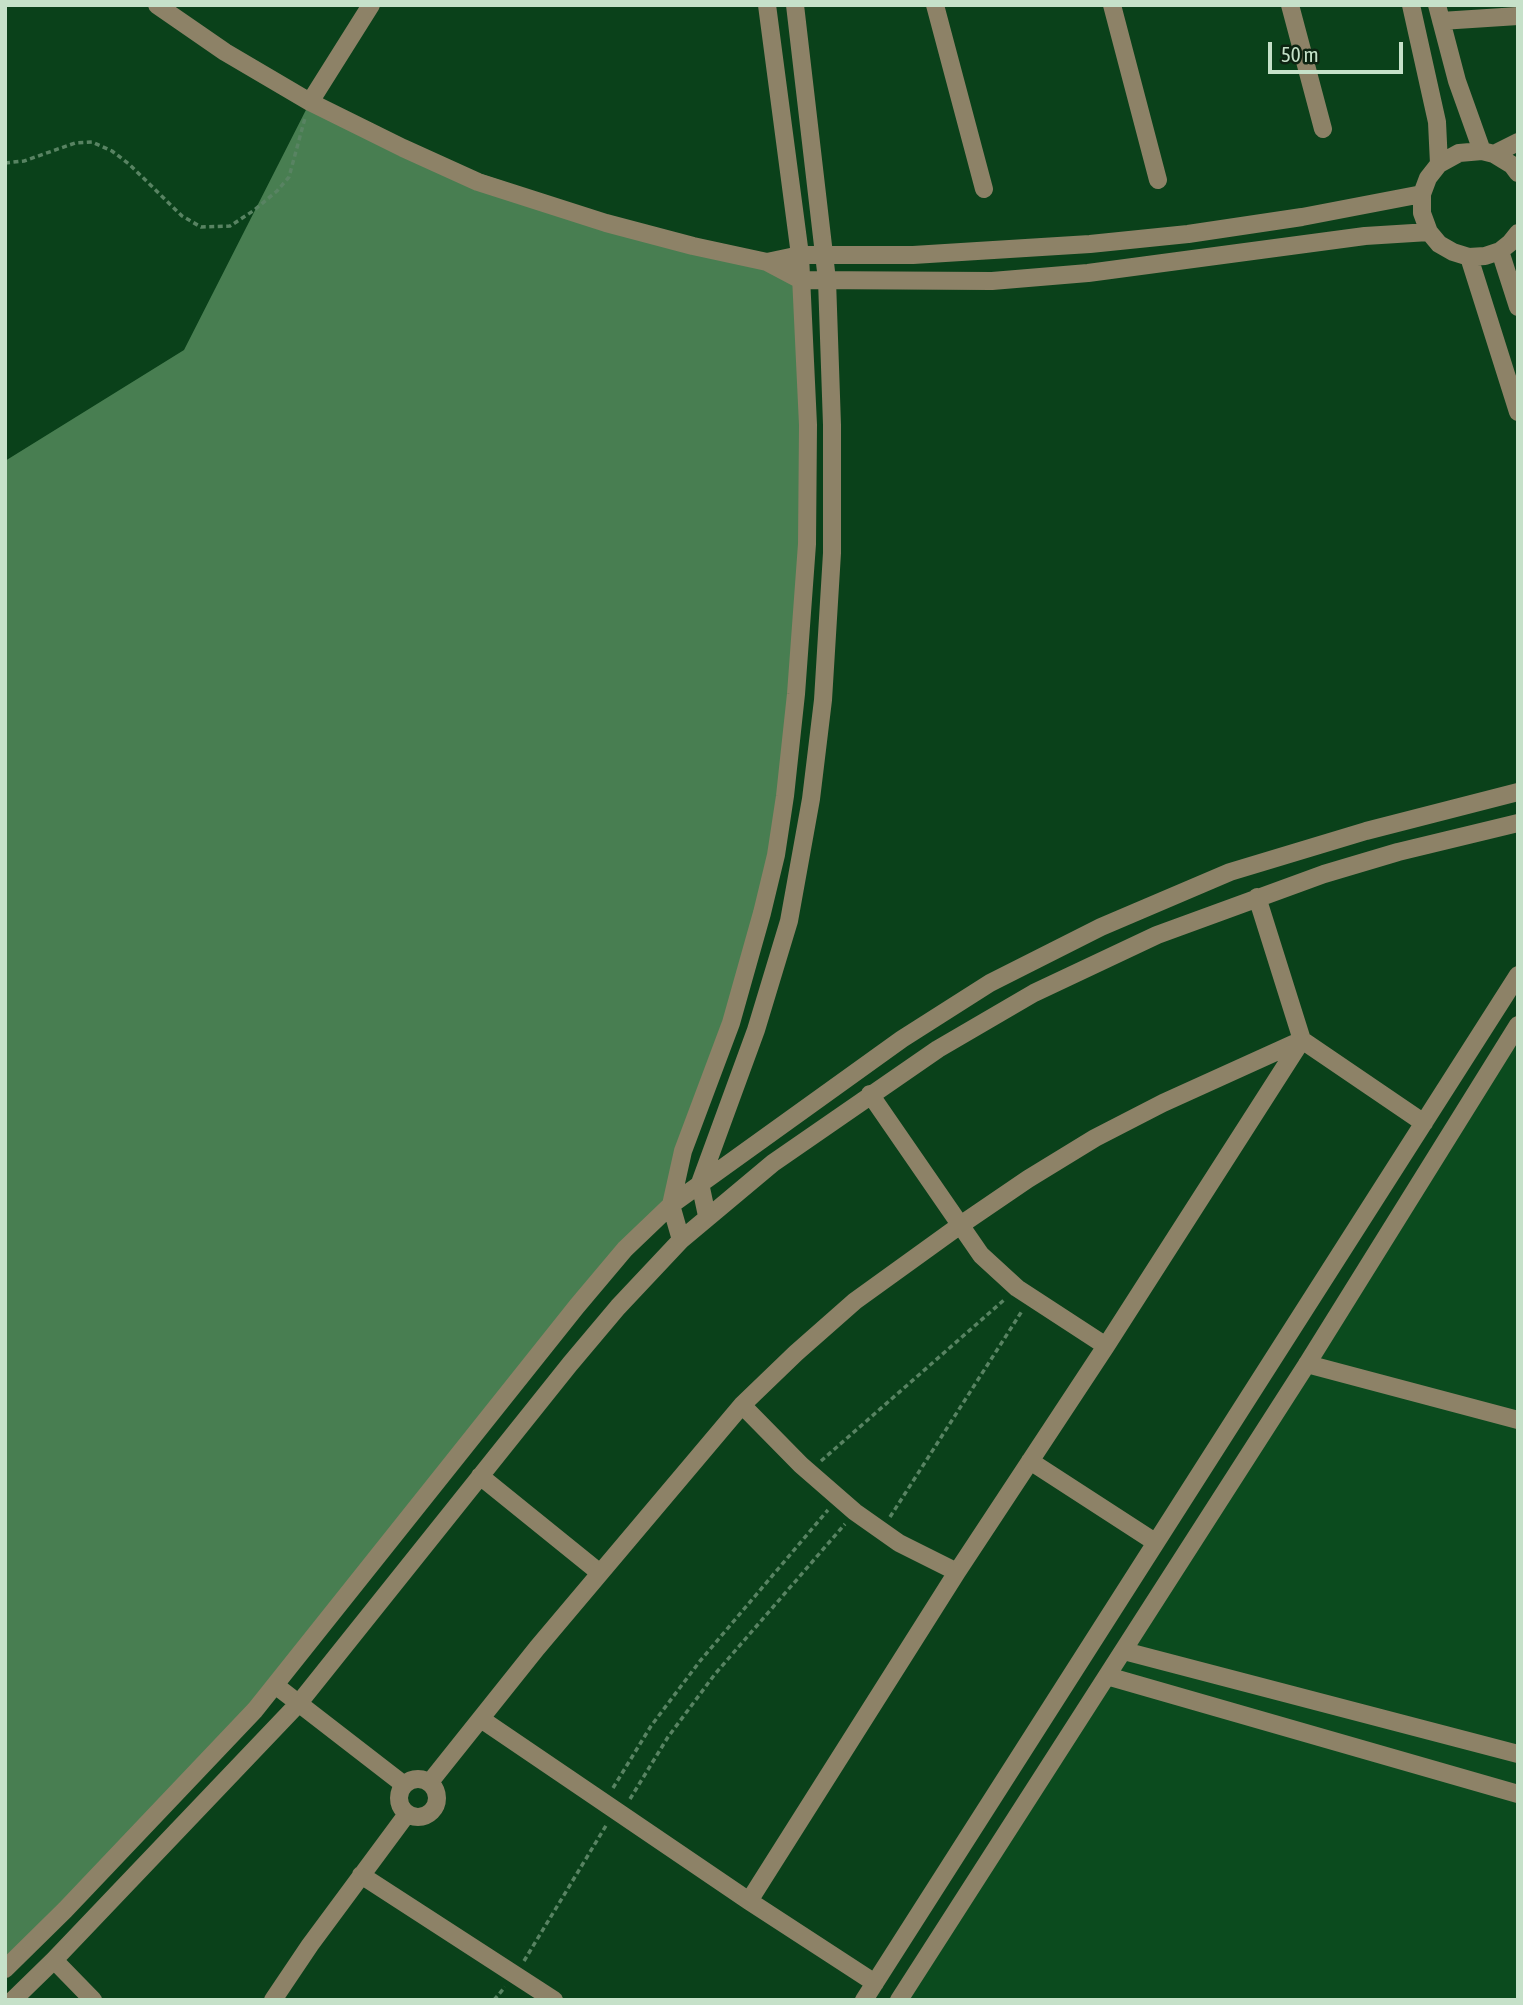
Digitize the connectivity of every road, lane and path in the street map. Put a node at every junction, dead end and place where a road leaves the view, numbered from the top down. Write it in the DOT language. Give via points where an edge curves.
graph roads {
  1 [pos="157,5"];
  2 [pos="371,5"];
  3 [pos="767,5"];
  4 [pos="795,5"];
  5 [pos="935,5"];
  6 [pos="1111,5"];
  7 [pos="1290,5"];
  8 [pos="1411,5"];
  9 [pos="1439,13"];
  10 [pos="1518,16"];
  11 [pos="310,102"];
  12 [pos="1323,129"];
  13 [pos="1518,142"];
  14 [pos="1488,152"];
  15 [pos="5,163"];
  16 [pos="1439,164"];
  17 [pos="1518,173"];
  18 [pos="1158,180"];
  19 [pos="984,189"];
  20 [pos="1422,194"];
  21 [pos="1429,232"];
  22 [pos="1511,243"];
  23 [pos="800,255"];
  24 [pos="824,256"];
  25 [pos="1469,257"];
  26 [pos="767,262"];
  27 [pos="801,279"];
  28 [pos="827,280"];
  29 [pos="1518,307"];
  30 [pos="1518,412"];
  31 [pos="1518,792"];
  32 [pos="1518,823"];
  33 [pos="1257,897"];
  34 [pos="1518,975"];
  35 [pos="1518,1025"];
  36 [pos="1302,1040"];
  37 [pos="870,1094"];
  38 [pos="1424,1123"];
  39 [pos="700,1183"];
  40 [pos="671,1205"];
  41 [pos="707,1216"];
  42 [pos="959,1226"];
  43 [pos="681,1240"];
  44 [pos="1024,1293"];
  45 [pos="1106,1346"];
  46 [pos="1307,1364"];
  47 [pos="742,1405"];
  48 [pos="1518,1420"];
  49 [pos="1030,1461"];
  50 [pos="809,1472"];
  51 [pos="480,1476"];
  52 [pos="839,1497"];
  53 [pos="856,1512"];
  54 [pos="882,1530"];
  55 [pos="1155,1542"];
  56 [pos="957,1572"];
  57 [pos="600,1573"];
  58 [pos="1124,1651"];
  59 [pos="1107,1676"];
  60 [pos="275,1685"];
  61 [pos="299,1703"];
  62 [pos="481,1719"];
  63 [pos="1518,1755"];
  64 [pos="430,1782"];
  65 [pos="403,1784"];
  66 [pos="1518,1794"];
  67 [pos="613,1809"];
  68 [pos="407,1814"];
  69 [pos="361,1874"];
  70 [pos="749,1901"];
  71 [pos="54,1960"];
  72 [pos="5,1969"];
  73 [pos="515,1975"];
  74 [pos="875,1983"];
  75 [pos="13,2000"];
  76 [pos="93,2000"];
  77 [pos="273,2000"];
  78 [pos="554,2000"];
  79 [pos="864,2000"];
  80 [pos="899,2000"];
  1 -- 11 [label="street"];
  2 -- 11 [label="street"];
  3 -- 23 [label="street"];
  4 -- 24 [label="street"];
  5 -- 19 [label="street"];
  6 -- 18 [label="street"];
  7 -- 12 [label="street"];
  8 -- 16 [label="street" via="1437,122"];
  9 -- 10 [label="street"];
  9 -- 14 [label="street" via="1457,81"];
  11 -- 15 [label="path" via="289,177 230,226 201,227 182,216 129,164 92,142"];
  11 -- 26 [label="street" via="478,182 606,223"];
  13 -- 14 [label="street"];
  14 -- 16 [label="street" via="1459,153"];
  14 -- 17 [label="street"];
  16 -- 20 [label="street"];
  20 -- 21 [label="street"];
  20 -- 24 [label="street" via="1302,217 1102,243 988,252"];
  21 -- 25 [label="street" via="1439,244"];
  21 -- 28 [label="street" via="992,281"];
  22 -- 25 [label="street" via="1485,256"];
  22 -- 29 [label="street"];
  23 -- 24 [label="street"];
  23 -- 26 [label="street"];
  23 -- 27 [label="street"];
  24 -- 28 [label="street"];
  25 -- 30 [label="street"];
  26 -- 27 [label="street"];
  27 -- 28 [label="street"];
  27 -- 40 [label="street" via="808,425 807,544 785,796 762,913 730,1023 683,1151"];
  28 -- 39 [label="street" via="832,553 811,799 789,921 756,1030"];
  31 -- 39 [label="street" via="1366,831 1230,873 1101,927 990,983 902,1039"];
  32 -- 33 [label="street" via="1386,855"];
  33 -- 36 [label="street"];
  33 -- 37 [label="street" via="1157,935 1034,993"];
  34 -- 38 [label="street"];
  35 -- 46 [label="street"];
  36 -- 38 [label="street"];
  36 -- 42 [label="street" via="1095,1138"];
  36 -- 45 [label="street"];
  37 -- 41 [label="street"];
  37 -- 42 [label="street"];
  38 -- 55 [label="street"];
  39 -- 40 [label="street"];
  39 -- 41 [label="street"];
  40 -- 43 [label="street"];
  40 -- 60 [label="street" via="625,1249 577,1306"];
  41 -- 43 [label="street"];
  42 -- 44 [label="street" via="981,1255"];
  42 -- 47 [label="street" via="855,1301"];
  43 -- 51 [label="street" via="594,1335"];
  44 -- 45 [label="street"];
  44 -- 50 [label="path"];
  44 -- 54 [label="path"];
  45 -- 49 [label="street"];
  46 -- 48 [label="street"];
  46 -- 58 [label="street"];
  47 -- 50 [label="street"];
  47 -- 57 [label="street"];
  49 -- 55 [label="street"];
  49 -- 56 [label="street"];
  50 -- 52 [label="street"];
  51 -- 57 [label="street"];
  51 -- 61 [label="street"];
  52 -- 53 [label="street"];
  52 -- 67 [label="path" via="699,1661 651,1727"];
  53 -- 54 [label="street"];
  53 -- 67 [label="path" via="716,1674"];
  54 -- 56 [label="street"];
  55 -- 74 [label="street"];
  56 -- 70 [label="street"];
  57 -- 62 [label="street"];
  58 -- 59 [label="street"];
  58 -- 63 [label="street"];
  59 -- 66 [label="street"];
  59 -- 80 [label="street"];
  60 -- 61 [label="street"];
  60 -- 72 [label="street"];
  61 -- 65 [label="street"];
  61 -- 71 [label="street"];
  62 -- 64 [label="street"];
  62 -- 67 [label="street"];
  64 -- 65 [label="street" via="421,1778"];
  64 -- 68 [label="street" via="437,1797 431,1812 415,1817"];
  65 -- 68 [label="street" via="398,1794"];
  67 -- 70 [label="street"];
  67 -- 73 [label="path"];
  68 -- 69 [label="street"];
  69 -- 73 [label="street"];
  69 -- 77 [label="street"];
  70 -- 74 [label="street"];
  71 -- 75 [label="street"];
  71 -- 76 [label="street"];
  73 -- 78 [label="street"];
  74 -- 79 [label="street"];
}
